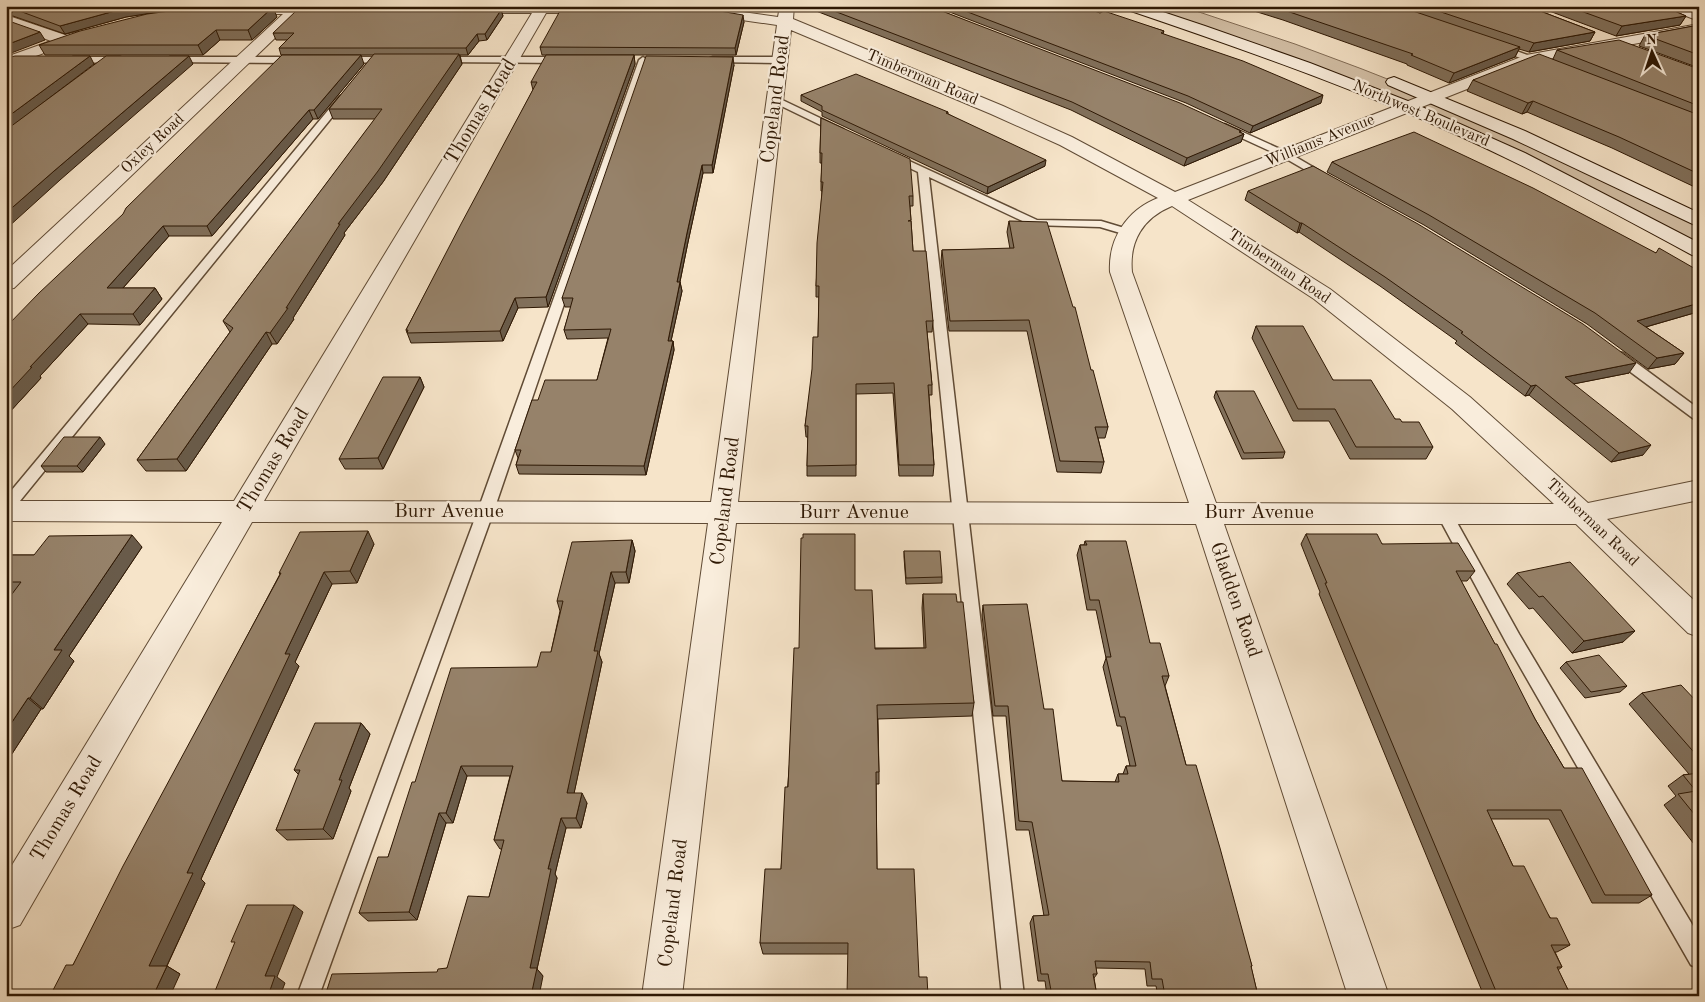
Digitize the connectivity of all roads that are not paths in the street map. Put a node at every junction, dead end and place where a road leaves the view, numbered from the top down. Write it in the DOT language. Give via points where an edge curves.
graph roads {
  1 [pos="1130,6"];
  2 [pos="1673,6"];
  3 [pos="298,8"];
  4 [pos="608,9"];
  5 [pos="224,10"];
  6 [pos="542,10"];
  7 [pos="693,10"];
  8 [pos="786,14"];
  9 [pos="1699,16"];
  10 [pos="6,20"];
  11 [pos="1699,28"];
  12 [pos="91,31"];
  13 [pos="1585,32"];
  14 [pos="63,40"];
  15 [pos="1485,43"];
  16 [pos="1612,43"];
  17 [pos="1638,53"];
  18 [pos="1531,58"];
  19 [pos="40,60"];
  20 [pos="59,60"];
  21 [pos="107,60"];
  22 [pos="126,60"];
  23 [pos="156,60"];
  24 [pos="243,60"];
  25 [pos="307,60"];
  26 [pos="336,60"];
  27 [pos="374,60"];
  28 [pos="404,60"];
  29 [pos="434,60"];
  30 [pos="512,60"];
  31 [pos="576,60"];
  32 [pos="643,60"];
  33 [pos="702,60"];
  34 [pos="781,60"];
  35 [pos="10,61"];
  36 [pos="1552,66"];
  37 [pos="91,72"];
  38 [pos="362,75"];
  39 [pos="1380,76"];
  40 [pos="349,91"];
  41 [pos="1433,97"];
  42 [pos="776,100"];
  43 [pos="1408,107"];
  44 [pos="1216,123"];
  45 [pos="854,138"];
  46 [pos="880,150"];
  47 [pos="1286,155"];
  48 [pos="923,171"];
  49 [pos="1334,182"];
  50 [pos="1174,199"];
  51 [pos="1699,221"];
  52 [pos="1127,232"];
  53 [pos="1699,251"];
  54 [pos="6,282"];
  55 [pos="1605,347"];
  56 [pos="1699,416"];
  57 [pos="1699,490"];
  58 [pos="6,510"];
  59 [pos="244,512"];
  60 [pos="485,512"];
  61 [pos="724,513"];
  62 [pos="961,513"];
  63 [pos="1206,513"];
  64 [pos="1445,514"];
  65 [pos="1583,514"];
  66 [pos="1699,624"];
  67 [pos="6,911"];
  68 [pos="1699,958"];
  69 [pos="308,996"];
  70 [pos="662,996"];
  71 [pos="1013,996"];
  72 [pos="1369,996"];
  1 -- 43 [label="street, Northwest Boulevard" via="1270,53"];
  2 -- 9 [label="street"];
  3 -- 5 [label="street"];
  3 -- 6 [label="street"];
  3 -- 24 [label="street, Oxley Road"];
  4 -- 6 [label="street"];
  6 -- 30 [label="street, Thomas Road"];
  7 -- 8 [label="street, Timberman Road"];
  8 -- 34 [label="street, Copeland Road"];
  8 -- 50 [label="street, Timberman Road" via="1066,141"];
  10 -- 14 [label="street"];
  11 -- 16 [label="street, Williams Avenue"];
  12 -- 14 [label="street"];
  13 -- 16 [label="street"];
  14 -- 35 [label="street"];
  15 -- 18 [label="lane"];
  16 -- 17 [label="street"];
  16 -- 18 [label="street, Williams Avenue"];
  18 -- 36 [label="lane"];
  18 -- 41 [label="street, Williams Avenue"];
  19 -- 35 [label="lane"];
  20 -- 21 [label="lane"];
  21 -- 22 [label="lane"];
  21 -- 37 [label="lane"];
  23 -- 24 [label="lane"];
  24 -- 25 [label="lane"];
  24 -- 54 [label="street, Oxley Road"];
  26 -- 27 [label="lane"];
  27 -- 28 [label="lane"];
  27 -- 38 [label="lane"];
  29 -- 30 [label="lane"];
  30 -- 31 [label="lane"];
  30 -- 59 [label="street, Thomas Road"];
  32 -- 60 [label="lane"];
  33 -- 34 [label="lane"];
  34 -- 42 [label="street, Copeland Road"];
  39 -- 41 [label="street, Northwest Boulevard"];
  40 -- 58 [label="lane"];
  41 -- 43 [label="street, Williams Avenue"];
  41 -- 51 [label="street, Northwest Boulevard"];
  42 -- 45 [label="lane"];
  42 -- 61 [label="street, Copeland Road"];
  43 -- 47 [label="street, Williams Avenue"];
  43 -- 53 [label="street, Northwest Boulevard" via="1510,152"];
  44 -- 47 [label="lane"];
  46 -- 48 [label="lane"];
  47 -- 49 [label="lane"];
  47 -- 50 [label="street, Williams Avenue"];
  48 -- 52 [label="lane" via="1035,223 1101,224"];
  48 -- 62 [label="lane"];
  50 -- 52 [label="street, Gladden Road" via="1147,211"];
  50 -- 65 [label="street, Timberman Road" via="1322,294 1461,403"];
  52 -- 63 [label="street, Gladden Road" via="1120,248 1121,272"];
  55 -- 56 [label="lane"];
  57 -- 65 [label="street, Burr Avenue"];
  58 -- 59 [label="street, Burr Avenue"];
  59 -- 60 [label="street, Burr Avenue"];
  59 -- 67 [label="street, Thomas Road"];
  60 -- 61 [label="street, Burr Avenue"];
  60 -- 69 [label="lane"];
  61 -- 62 [label="street, Burr Avenue"];
  61 -- 70 [label="street, Copeland Road"];
  62 -- 63 [label="street, Burr Avenue"];
  62 -- 71 [label="lane"];
  63 -- 64 [label="street, Burr Avenue"];
  63 -- 72 [label="street, Gladden Road"];
  64 -- 65 [label="street, Burr Avenue"];
  64 -- 68 [label="lane" via="1513,639"];
  65 -- 66 [label="street, Timberman Road"];
}
